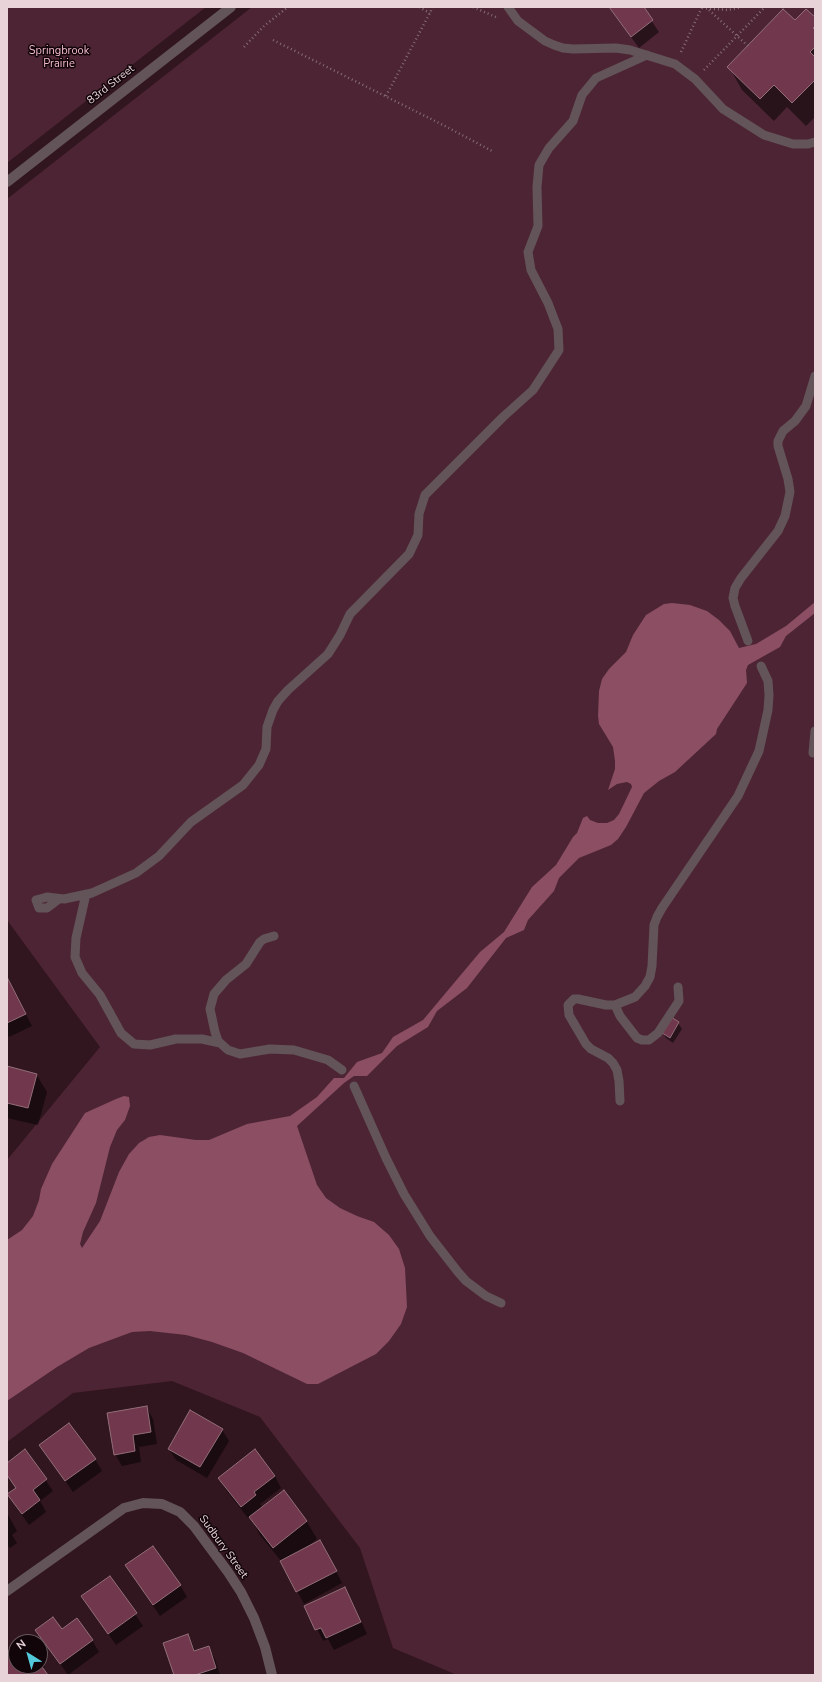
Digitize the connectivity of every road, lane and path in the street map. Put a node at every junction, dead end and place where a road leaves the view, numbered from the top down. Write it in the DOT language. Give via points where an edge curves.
graph roads {
  1 [pos="231,7"];
  2 [pos="288,7"];
  3 [pos="419,7"];
  4 [pos="433,7"];
  5 [pos="508,7"];
  6 [pos="702,7"];
  7 [pos="742,7"];
  8 [pos="765,7"];
  9 [pos="709,10"];
  10 [pos="430,13"];
  11 [pos="738,36"];
  12 [pos="273,40"];
  13 [pos="748,46"];
  14 [pos="244,47"];
  15 [pos="647,55"];
  16 [pos="675,64"];
  17 [pos="696,79"];
  18 [pos="386,96"];
  19 [pos="815,142"];
  20 [pos="494,152"];
  21 [pos="7,182"];
  22 [pos="815,376"];
  23 [pos="748,641"];
  24 [pos="761,666"];
  25 [pos="815,731"];
  26 [pos="813,753"];
  27 [pos="86,894"];
  28 [pos="59,899"];
  29 [pos="274,936"];
  30 [pos="678,987"];
  31 [pos="615,1005"];
  32 [pos="220,1043"];
  33 [pos="342,1070"];
  34 [pos="354,1086"];
  35 [pos="620,1101"];
  36 [pos="501,1304"];
  37 [pos="7,1592"];
  38 [pos="272,1675"];
  1 -- 21 [label="street, 83rd Street"];
  2 -- 14 [label="path" via="264,26"];
  3 -- 10 [label="path"];
  4 -- 10 [label="path"];
  5 -- 15 [label="lane" via="518,21 545,41 563,48 616,48"];
  6 -- 9 [label="path"];
  6 -- 16 [label="path"];
  7 -- 9 [label="path"];
  8 -- 11 [label="path"];
  9 -- 11 [label="path"];
  10 -- 18 [label="path"];
  11 -- 13 [label="path"];
  11 -- 17 [label="path"];
  12 -- 18 [label="path"];
  15 -- 16 [label="lane"];
  15 -- 27 [label="lane" via="596,78 582,95 573,122 549,148 539,165 538,226 528,252 531,270 558,329 559,350 533,390 425,495 419,514 418,535 409,554 350,614 328,654 278,701 272,710 267,727 266,750 259,765 243,785 191,822 159,856 136,873"];
  16 -- 17 [label="lane"];
  17 -- 19 [label="lane" via="723,109 764,134 793,144"];
  18 -- 20 [label="path"];
  22 -- 23 [label="lane" via="806,406 778,441 790,492 785,516 778,531 735,588 733,598"];
  24 -- 31 [label="lane" via="768,681 768,710 759,751 751,770 734,802 657,917 654,925 652,966 645,986 634,997"];
  25 -- 26 [label="lane"];
  27 -- 28 [label="lane"];
  27 -- 32 [label="lane" via="76,938 75,957 82,973 100,995 121,1033 134,1044 150,1045 176,1039 202,1039"];
  29 -- 32 [label="lane" via="260,942 246,964 226,980 214,994 210,1009 214,1032"];
  30 -- 31 [label="lane" via="679,1001 658,1033 649,1040 637,1038"];
  31 -- 35 [label="lane" via="578,999 570,1002 567,1009 590,1049 613,1063 617,1070"];
  32 -- 33 [label="lane" via="228,1050 240,1054 270,1048 294,1050 328,1060"];
  34 -- 36 [label="lane" via="404,1194 430,1236 466,1281"];
  37 -- 38 [label="street, Sudbury Street" via="124,1508 143,1502 162,1504 180,1512 194,1526 232,1579 254,1618"];
}
